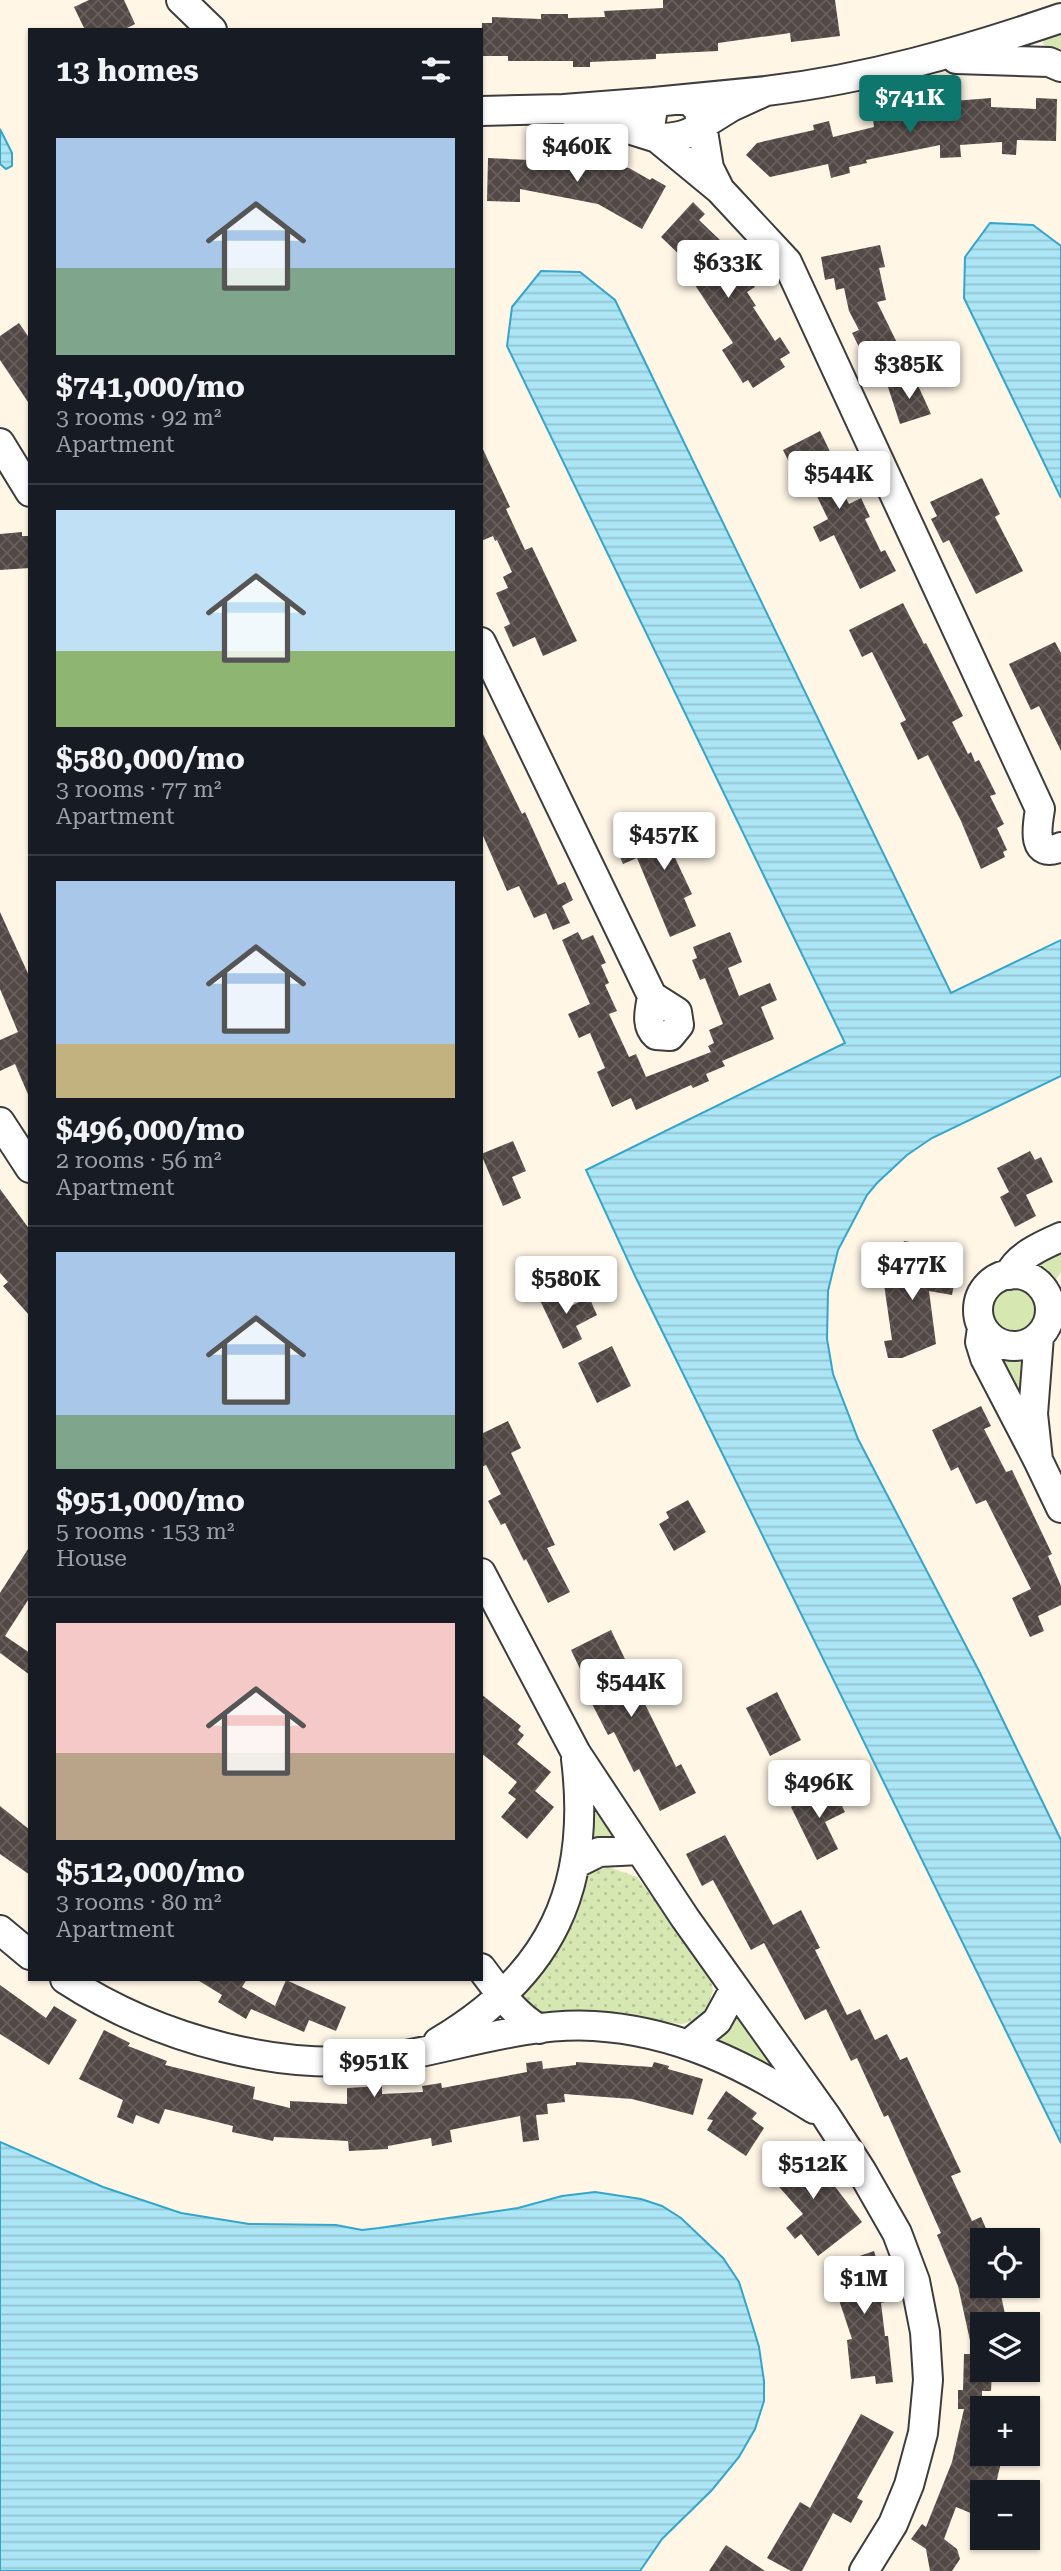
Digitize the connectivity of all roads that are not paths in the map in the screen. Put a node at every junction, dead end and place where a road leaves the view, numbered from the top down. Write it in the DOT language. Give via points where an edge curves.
graph roads {
  1 [pos="169,0"];
  2 [pos="181,0"];
  3 [pos="1052,21"];
  4 [pos="180,28"];
  5 [pos="210,28"];
  6 [pos="936,58"];
  7 [pos="1057,63"];
  8 [pos="766,91"];
  9 [pos="688,99"];
  10 [pos="654,102"];
  11 [pos="564,109"];
  12 [pos="483,111"];
  13 [pos="702,125"];
  14 [pos="657,138"];
  15 [pos="720,190"];
  16 [pos="4,458"];
  17 [pos="28,489"];
  18 [pos="483,646"];
  19 [pos="1050,816"];
  20 [pos="1061,847"];
  21 [pos="652,996"];
  22 [pos="0,1122"];
  23 [pos="28,1165"];
  24 [pos="1061,1237"];
  25 [pos="1009,1275"];
  26 [pos="1052,1318"];
  27 [pos="982,1328"];
  28 [pos="1038,1460"];
  29 [pos="1061,1508"];
  30 [pos="483,1577"];
  31 [pos="576,1753"];
  32 [pos="640,1850"];
  33 [pos="575,1864"];
  34 [pos="0,1930"];
  35 [pos="28,1953"];
  36 [pos="483,1971"];
  37 [pos="69,1981"];
  38 [pos="734,1988"];
  39 [pos="502,1995"];
  40 [pos="539,2029"];
  41 [pos="690,2043"];
  42 [pos="421,2052"];
  43 [pos="826,2116"];
  44 [pos="864,2571"];
  1 -- 4 [label="street"];
  2 -- 5 [label="street"];
  3 -- 6 [label="street"];
  3 -- 7 [label="street" via="1036,37 1036,47 1038,54"];
  6 -- 7 [label="street"];
  6 -- 8 [label="street"];
  8 -- 9 [label="street"];
  8 -- 13 [label="street"];
  9 -- 10 [label="street"];
  9 -- 13 [label="street" via="698,109"];
  10 -- 11 [label="street"];
  10 -- 14 [label="street" via="650,127"];
  11 -- 12 [label="street"];
  11 -- 14 [label="street"];
  13 -- 14 [label="street" via="677,138"];
  13 -- 15 [label="street" via="709,168"];
  14 -- 15 [label="street"];
  15 -- 19 [label="street" via="787,261"];
  16 -- 17 [label="street"];
  18 -- 21 [label="street"];
  19 -- 20 [label="street" via="1037,831 1039,844 1044,849"];
  22 -- 23 [label="street"];
  24 -- 25 [label="street" via="1022,1258"];
  25 -- 26 [label="street" via="1038,1283"];
  25 -- 27 [label="street" via="995,1279 980,1298 977,1310"];
  26 -- 27 [label="street" via="1029,1343 1017,1346 994,1341"];
  26 -- 28 [label="street" via="1034,1384"];
  27 -- 28 [label="street" via="985,1358"];
  28 -- 29 [label="street"];
  30 -- 31 [label="street"];
  31 -- 32 [label="street"];
  31 -- 33 [label="street" via="580,1792"];
  32 -- 33 [label="street" via="599,1853"];
  32 -- 38 [label="street"];
  33 -- 39 [label="street" via="555,1927 538,1956"];
  34 -- 35 [label="street"];
  36 -- 39 [label="street"];
  37 -- 42 [label="street" via="143,2021 216,2045 322,2061"];
  38 -- 41 [label="street" via="717,2021"];
  38 -- 43 [label="street"];
  39 -- 40 [label="street"];
  39 -- 42 [label="street" via="465,2026"];
  40 -- 41 [label="street" via="622,2028"];
  40 -- 42 [label="street"];
  41 -- 43 [label="street"];
  43 -- 44 [label="street" via="897,2233 915,2281 925,2332 928,2380 923,2433 893,2524"];
}
